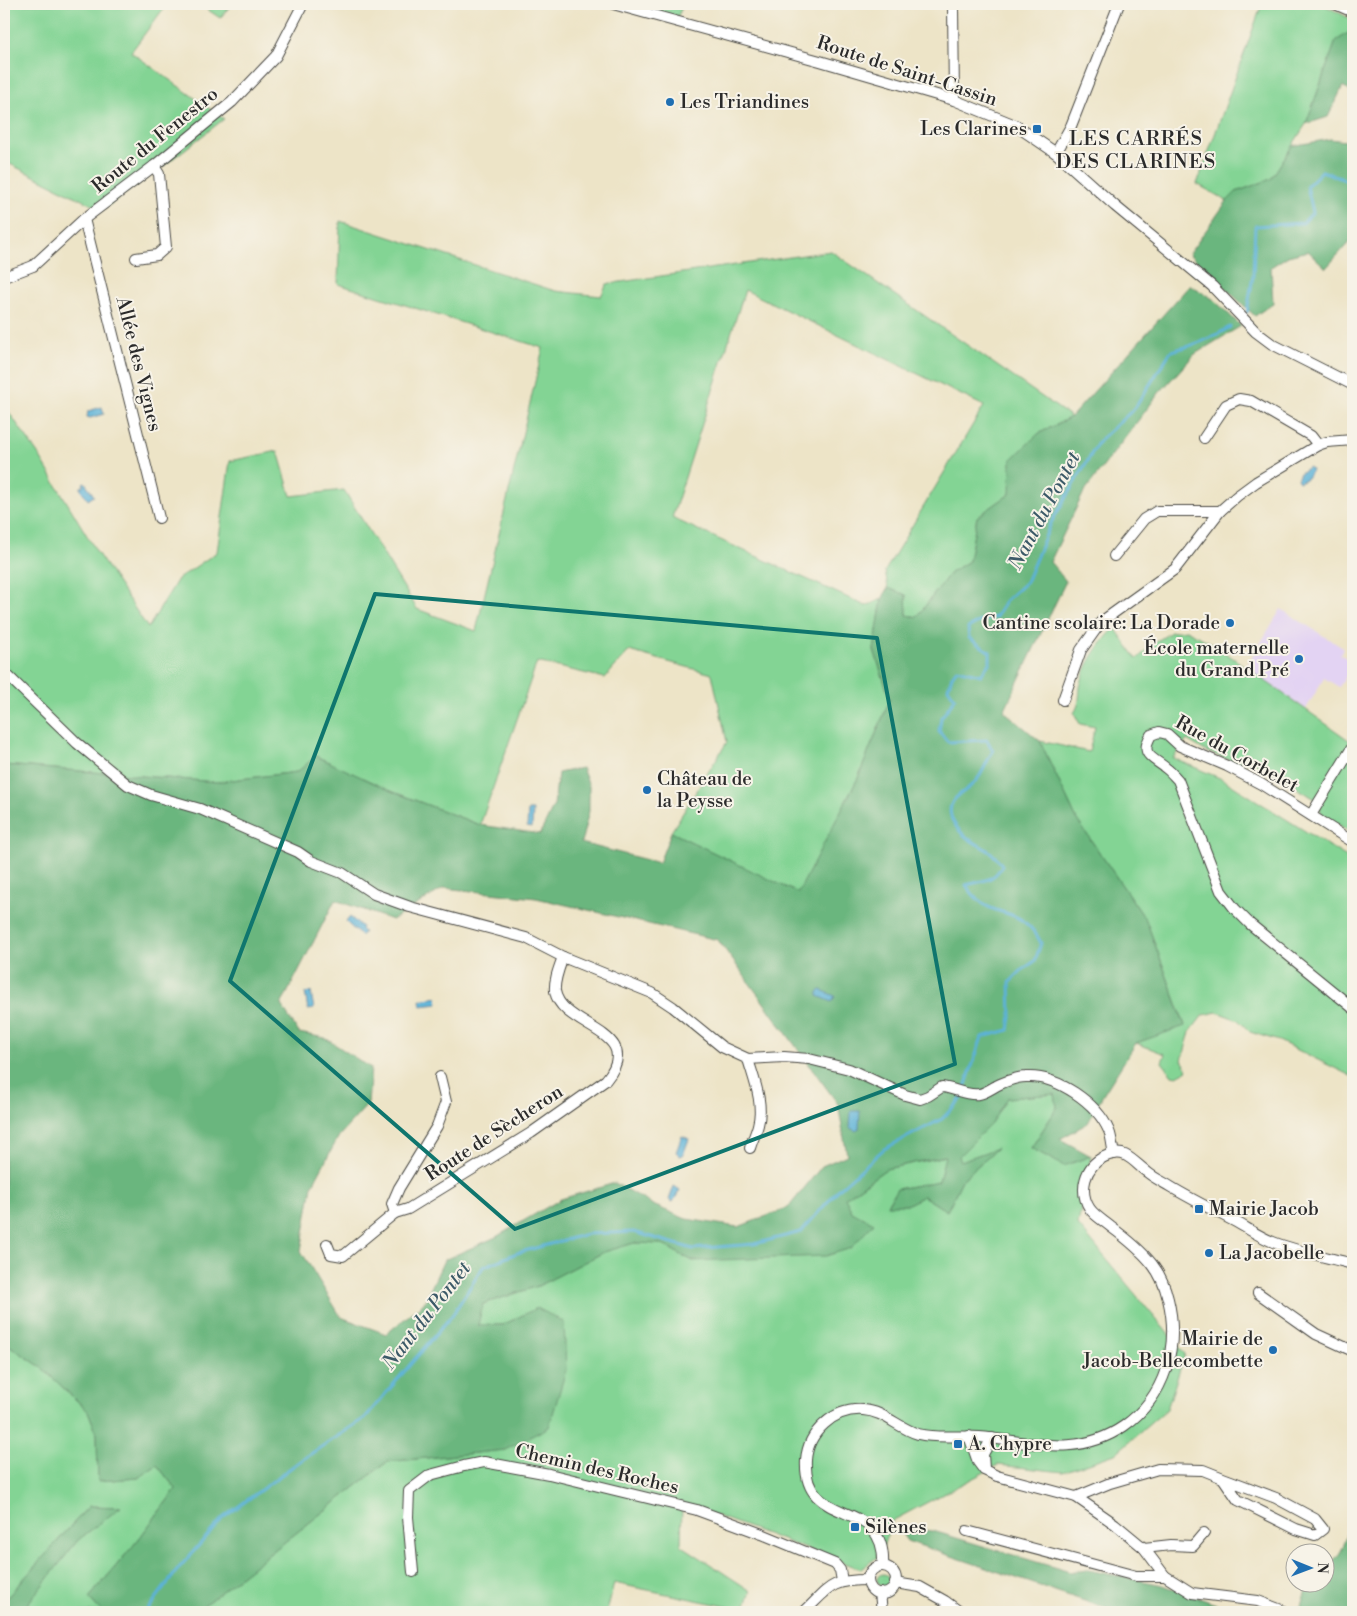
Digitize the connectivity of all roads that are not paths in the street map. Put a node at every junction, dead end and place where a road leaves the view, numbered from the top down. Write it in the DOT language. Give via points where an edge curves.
graph roads {
  1 [pos="303,4"];
  2 [pos="613,4"];
  3 [pos="953,4"];
  4 [pos="1119,4"];
  5 [pos="1335,4"];
  6 [pos="1353,12"];
  7 [pos="954,100"];
  8 [pos="1056,153"];
  9 [pos="154,166"];
  10 [pos="84,219"];
  11 [pos="136,258"];
  12 [pos="4,277"];
  13 [pos="1351,385"];
  14 [pos="1204,438"];
  15 [pos="1352,439"];
  16 [pos="1318,445"];
  17 [pos="1220,511"];
  18 [pos="159,518"];
  19 [pos="1114,556"];
  20 [pos="4,672"];
  21 [pos="1062,700"];
  22 [pos="1353,747"];
  23 [pos="1311,815"];
  24 [pos="1353,842"];
  25 [pos="563,958"];
  26 [pos="1353,1008"];
  27 [pos="748,1059"];
  28 [pos="440,1077"];
  29 [pos="750,1148"];
  30 [pos="1114,1154"];
  31 [pos="395,1213"];
  32 [pos="327,1244"];
  33 [pos="1353,1264"];
  34 [pos="1258,1293"];
  35 [pos="1353,1351"];
  36 [pos="969,1436"];
  37 [pos="992,1438"];
  38 [pos="984,1470"];
  39 [pos="1223,1478"];
  40 [pos="1076,1497"];
  41 [pos="967,1531"];
  42 [pos="1204,1534"];
  43 [pos="1144,1548"];
  44 [pos="883,1566"];
  45 [pos="413,1572"];
  46 [pos="1166,1576"];
  47 [pos="868,1580"];
  48 [pos="842,1581"];
  49 [pos="895,1583"];
  50 [pos="880,1593"];
  51 [pos="1284,1610"];
  52 [pos="804,1612"];
  53 [pos="882,1612"];
  54 [pos="960,1612"];
  1 -- 9 [label="street, Route du Fenestro" via="276,56 232,102"];
  2 -- 7 [label="street, Route de Saint-Cassin"];
  3 -- 7 [label="street"];
  4 -- 8 [label="street" via="1071,126"];
  5 -- 6 [label="street"];
  7 -- 8 [label="street, Route de Saint-Cassin" via="1015,125"];
  8 -- 13 [label="street, Route de Saint-Cassin" via="1212,286 1256,332 1272,344"];
  9 -- 10 [label="street, Route du Fenestro"];
  9 -- 11 [label="street" via="159,174 166,246 156,255"];
  10 -- 12 [label="street, Route du Fenestro" via="33,266"];
  10 -- 18 [label="street, Allée des Vignes"];
  14 -- 16 [label="street" via="1226,405 1239,399 1258,405 1311,436"];
  15 -- 16 [label="street"];
  16 -- 17 [label="street" via="1256,482"];
  17 -- 19 [label="street" via="1157,511 1144,519"];
  17 -- 21 [label="street" via="1175,569 1097,627 1081,650"];
  20 -- 25 [label="street" via="84,749 128,785 200,809 298,852 311,861 342,873 374,894 526,938"];
  22 -- 23 [label="street"];
  23 -- 24 [label="street, Rue du Corbelet"];
  23 -- 26 [label="street, Rue du Corbelet" via="1227,766 1180,746 1167,734 1159,732 1148,740 1145,747 1148,755 1178,780 1222,891 1231,903 1250,924"];
  25 -- 27 [label="street" via="652,992 674,1006 722,1047"];
  25 -- 31 [label="street, Route de Sècheron" via="555,991 559,1003 612,1041 616,1048 615,1069 606,1080 522,1138 408,1209"];
  27 -- 29 [label="street" via="759,1110"];
  27 -- 30 [label="street" via="809,1059 849,1069 920,1099 942,1087 980,1094 1002,1083 1026,1077 1048,1079 1080,1096 1099,1116 1109,1131"];
  28 -- 31 [label="street, Route de Sècheron" via="446,1102 437,1126 399,1188 392,1204"];
  30 -- 33 [label="street" via="1126,1155 1174,1189 1271,1241"];
  30 -- 37 [label="street" via="1103,1157 1087,1173 1084,1198 1090,1209 1134,1245 1159,1275 1173,1323 1172,1351 1164,1378 1154,1396 1134,1418 1093,1442 1053,1446"];
  31 -- 32 [label="street" via="343,1256 331,1254"];
  34 -- 35 [label="street" via="1316,1334"];
  36 -- 37 [label="street"];
  36 -- 38 [label="street"];
  36 -- 44 [label="street" via="919,1434 883,1415 862,1410 833,1417 816,1432 807,1455 810,1488 820,1501 871,1527 883,1548"];
  37 -- 38 [label="street" via="983,1454"];
  38 -- 40 [label="street"];
  39 -- 39 [label="street" via="1238,1500 1315,1536 1323,1529 1315,1518 1276,1498"];
  39 -- 40 [label="street" via="1203,1470 1158,1469"];
  40 -- 43 [label="street"];
  41 -- 46 [label="street" via="1136,1576"];
  42 -- 43 [label="street" via="1193,1546"];
  43 -- 46 [label="street"];
  44 -- 47 [label="street" via="871,1571"];
  44 -- 49 [label="street" via="893,1571"];
  45 -- 48 [label="street, Chemin des Roches" via="409,1491 430,1475 484,1462 549,1474 696,1510 836,1564"];
  46 -- 51 [label="street" via="1192,1593 1258,1601"];
  47 -- 48 [label="street"];
  47 -- 50 [label="street" via="870,1587"];
  48 -- 52 [label="street" via="832,1585"];
  49 -- 50 [label="street" via="892,1590"];
  49 -- 54 [label="street" via="920,1587"];
  50 -- 53 [label="street"];
}
